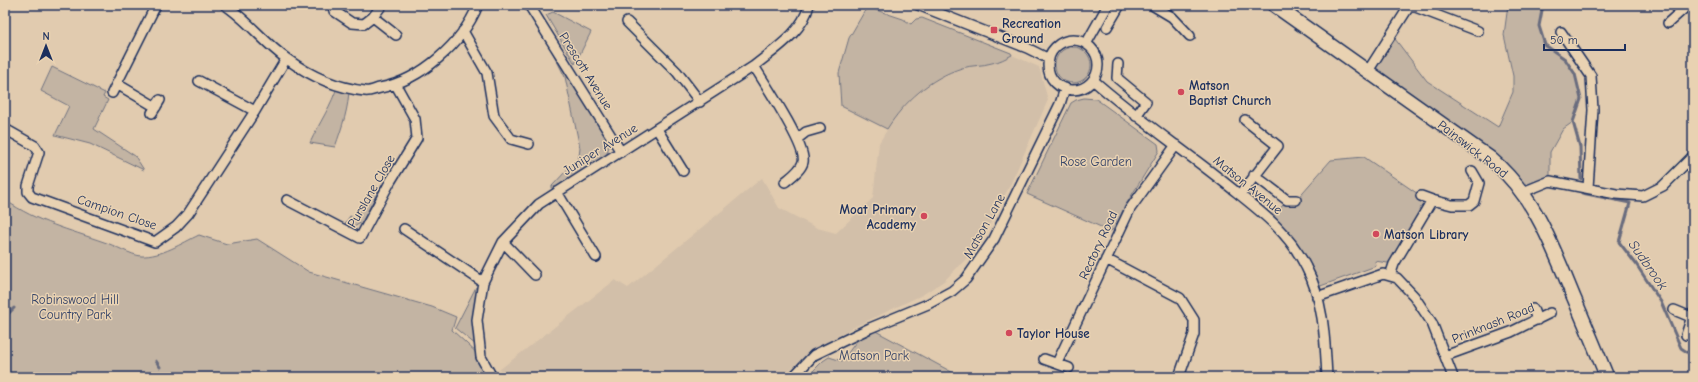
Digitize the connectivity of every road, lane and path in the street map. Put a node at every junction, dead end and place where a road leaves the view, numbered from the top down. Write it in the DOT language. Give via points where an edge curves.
graph roads {
  1 [pos="156,5"];
  2 [pos="382,5"];
  3 [pos="478,5"];
  4 [pos="529,5"];
  5 [pos="809,5"];
  6 [pos="918,5"];
  7 [pos="1108,5"];
  8 [pos="1120,5"];
  9 [pos="1152,5"];
  10 [pos="1274,5"];
  11 [pos="1410,5"];
  12 [pos="1688,5"];
  13 [pos="232,7"];
  14 [pos="334,11"];
  15 [pos="374,17"];
  16 [pos="627,22"];
  17 [pos="1668,23"];
  18 [pos="1107,27"];
  19 [pos="463,31"];
  20 [pos="1478,31"];
  21 [pos="1561,32"];
  22 [pos="396,35"];
  23 [pos="1190,36"];
  24 [pos="1086,44"];
  25 [pos="286,59"];
  26 [pos="1049,59"];
  27 [pos="1118,64"];
  28 [pos="754,66"];
  29 [pos="1368,71"];
  30 [pos="1093,80"];
  31 [pos="199,81"];
  32 [pos="117,84"];
  33 [pos="396,85"];
  34 [pos="1065,88"];
  35 [pos="112,93"];
  36 [pos="700,102"];
  37 [pos="156,107"];
  38 [pos="255,111"];
  39 [pos="1136,116"];
  40 [pos="1246,120"];
  41 [pos="820,128"];
  42 [pos="5,129"];
  43 [pos="657,129"];
  44 [pos="797,139"];
  45 [pos="529,144"];
  46 [pos="1176,145"];
  47 [pos="621,152"];
  48 [pos="1693,156"];
  49 [pos="683,171"];
  50 [pos="1472,171"];
  51 [pos="1254,175"];
  52 [pos="785,182"];
  53 [pos="1588,188"];
  54 [pos="557,192"];
  55 [pos="1523,192"];
  56 [pos="1240,194"];
  57 [pos="1421,196"];
  58 [pos="287,200"];
  59 [pos="1296,200"];
  60 [pos="1432,200"];
  61 [pos="404,229"];
  62 [pos="503,242"];
  63 [pos="596,258"];
  64 [pos="1106,259"];
  65 [pos="535,275"];
  66 [pos="1390,276"];
  67 [pos="483,282"];
  68 [pos="1317,297"];
  69 [pos="1533,309"];
  70 [pos="1674,310"];
  71 [pos="1550,313"];
  72 [pos="1692,315"];
  73 [pos="1538,320"];
  74 [pos="1686,335"];
  75 [pos="1445,356"];
  76 [pos="1044,359"];
  77 [pos="1057,363"];
  78 [pos="1069,368"];
  79 [pos="492,377"];
  80 [pos="793,377"];
  81 [pos="1179,377"];
  82 [pos="1327,377"];
  83 [pos="1452,377"];
  84 [pos="1607,377"];
  1 -- 32 [label="street"];
  2 -- 15 [label="street"];
  3 -- 19 [label="street"];
  4 -- 47 [label="street, Prescott Avenue"];
  5 -- 28 [label="street, Juniper Avenue" via="802,21 787,40"];
  6 -- 26 [label="street"];
  7 -- 24 [label="street"];
  8 -- 18 [label="street"];
  9 -- 23 [label="street" via="1172,16"];
  10 -- 29 [label="main road, Painswick Road"];
  11 -- 20 [label="street"];
  11 -- 29 [label="street"];
  12 -- 17 [label="street"];
  13 -- 25 [label="street"];
  14 -- 15 [label="street" via="352,23 364,24"];
  15 -- 22 [label="street"];
  16 -- 36 [label="street" via="677,72"];
  19 -- 33 [label="street" via="436,60 416,75"];
  19 -- 45 [label="street" via="487,73 494,116 511,139"];
  21 -- 53 [label="street" via="1591,76 1593,110"];
  24 -- 26 [label="street" via="1076,40 1059,44"];
  24 -- 30 [label="street" via="1096,57 1098,66"];
  25 -- 33 [label="street" via="316,77 366,92"];
  25 -- 38 [label="street, Campion Close"];
  26 -- 34 [label="street" via="1050,74 1056,83"];
  27 -- 39 [label="street" via="1117,78 1149,103"];
  28 -- 36 [label="street, Juniper Avenue"];
  28 -- 44 [label="street"];
  29 -- 55 [label="main road, Painswick Road" via="1490,158"];
  30 -- 34 [label="street" via="1081,88"];
  30 -- 39 [label="street, Matson Avenue"];
  31 -- 38 [label="street"];
  32 -- 35 [label="street"];
  32 -- 37 [label="street"];
  33 -- 58 [label="street, Purslane Close" via="415,119 417,138 360,238"];
  34 -- 80 [label="street, Matson Lane" via="1060,104 994,239 966,279 952,291 928,304 814,355"];
  36 -- 43 [label="street, Juniper Avenue"];
  38 -- 42 [label="street, Campion Close" via="188,214 176,227 155,242 32,196 28,192 28,186 39,152 35,146"];
  39 -- 46 [label="street, Matson Avenue"];
  40 -- 51 [label="street" via="1278,146"];
  41 -- 44 [label="street" via="806,132"];
  43 -- 47 [label="street, Juniper Avenue"];
  43 -- 49 [label="street, Juniper Avenue"];
  44 -- 52 [label="street" via="804,156 803,164"];
  46 -- 56 [label="street, Matson Avenue"];
  46 -- 64 [label="street, Rectory Road" via="1130,209"];
  47 -- 54 [label="street, Juniper Avenue"];
  48 -- 53 [label="street" via="1663,186 1643,196"];
  50 -- 60 [label="street" via="1479,182 1474,201 1468,206 1452,206"];
  51 -- 56 [label="street"];
  51 -- 59 [label="street" via="1287,200"];
  53 -- 55 [label="street" via="1550,182"];
  54 -- 62 [label="street, Juniper Avenue" via="539,204"];
  54 -- 63 [label="street, Juniper Avenue"];
  55 -- 84 [label="main road, Painswick Road" via="1549,237"];
  56 -- 68 [label="street, Matson Avenue" via="1277,225 1306,267"];
  57 -- 60 [label="street"];
  60 -- 66 [label="street" via="1394,264"];
  61 -- 67 [label="street"];
  62 -- 65 [label="street"];
  62 -- 67 [label="street, Juniper Avenue"];
  64 -- 77 [label="street, Rectory Road"];
  64 -- 81 [label="street" via="1180,298 1194,320 1194,334"];
  66 -- 68 [label="street" via="1383,274"];
  66 -- 75 [label="street" via="1402,282 1414,296 1432,323"];
  67 -- 79 [label="street, Juniper Avenue" via="477,320 478,337 481,357"];
  68 -- 82 [label="street, Matson Avenue" via="1325,333"];
  69 -- 73 [label="street"];
  70 -- 72 [label="street"];
  71 -- 73 [label="street, Prinknash Road"];
  72 -- 74 [label="street"];
  73 -- 75 [label="street, Prinknash Road"];
  75 -- 83 [label="street"];
  76 -- 77 [label="street"];
  77 -- 78 [label="street"];
}
